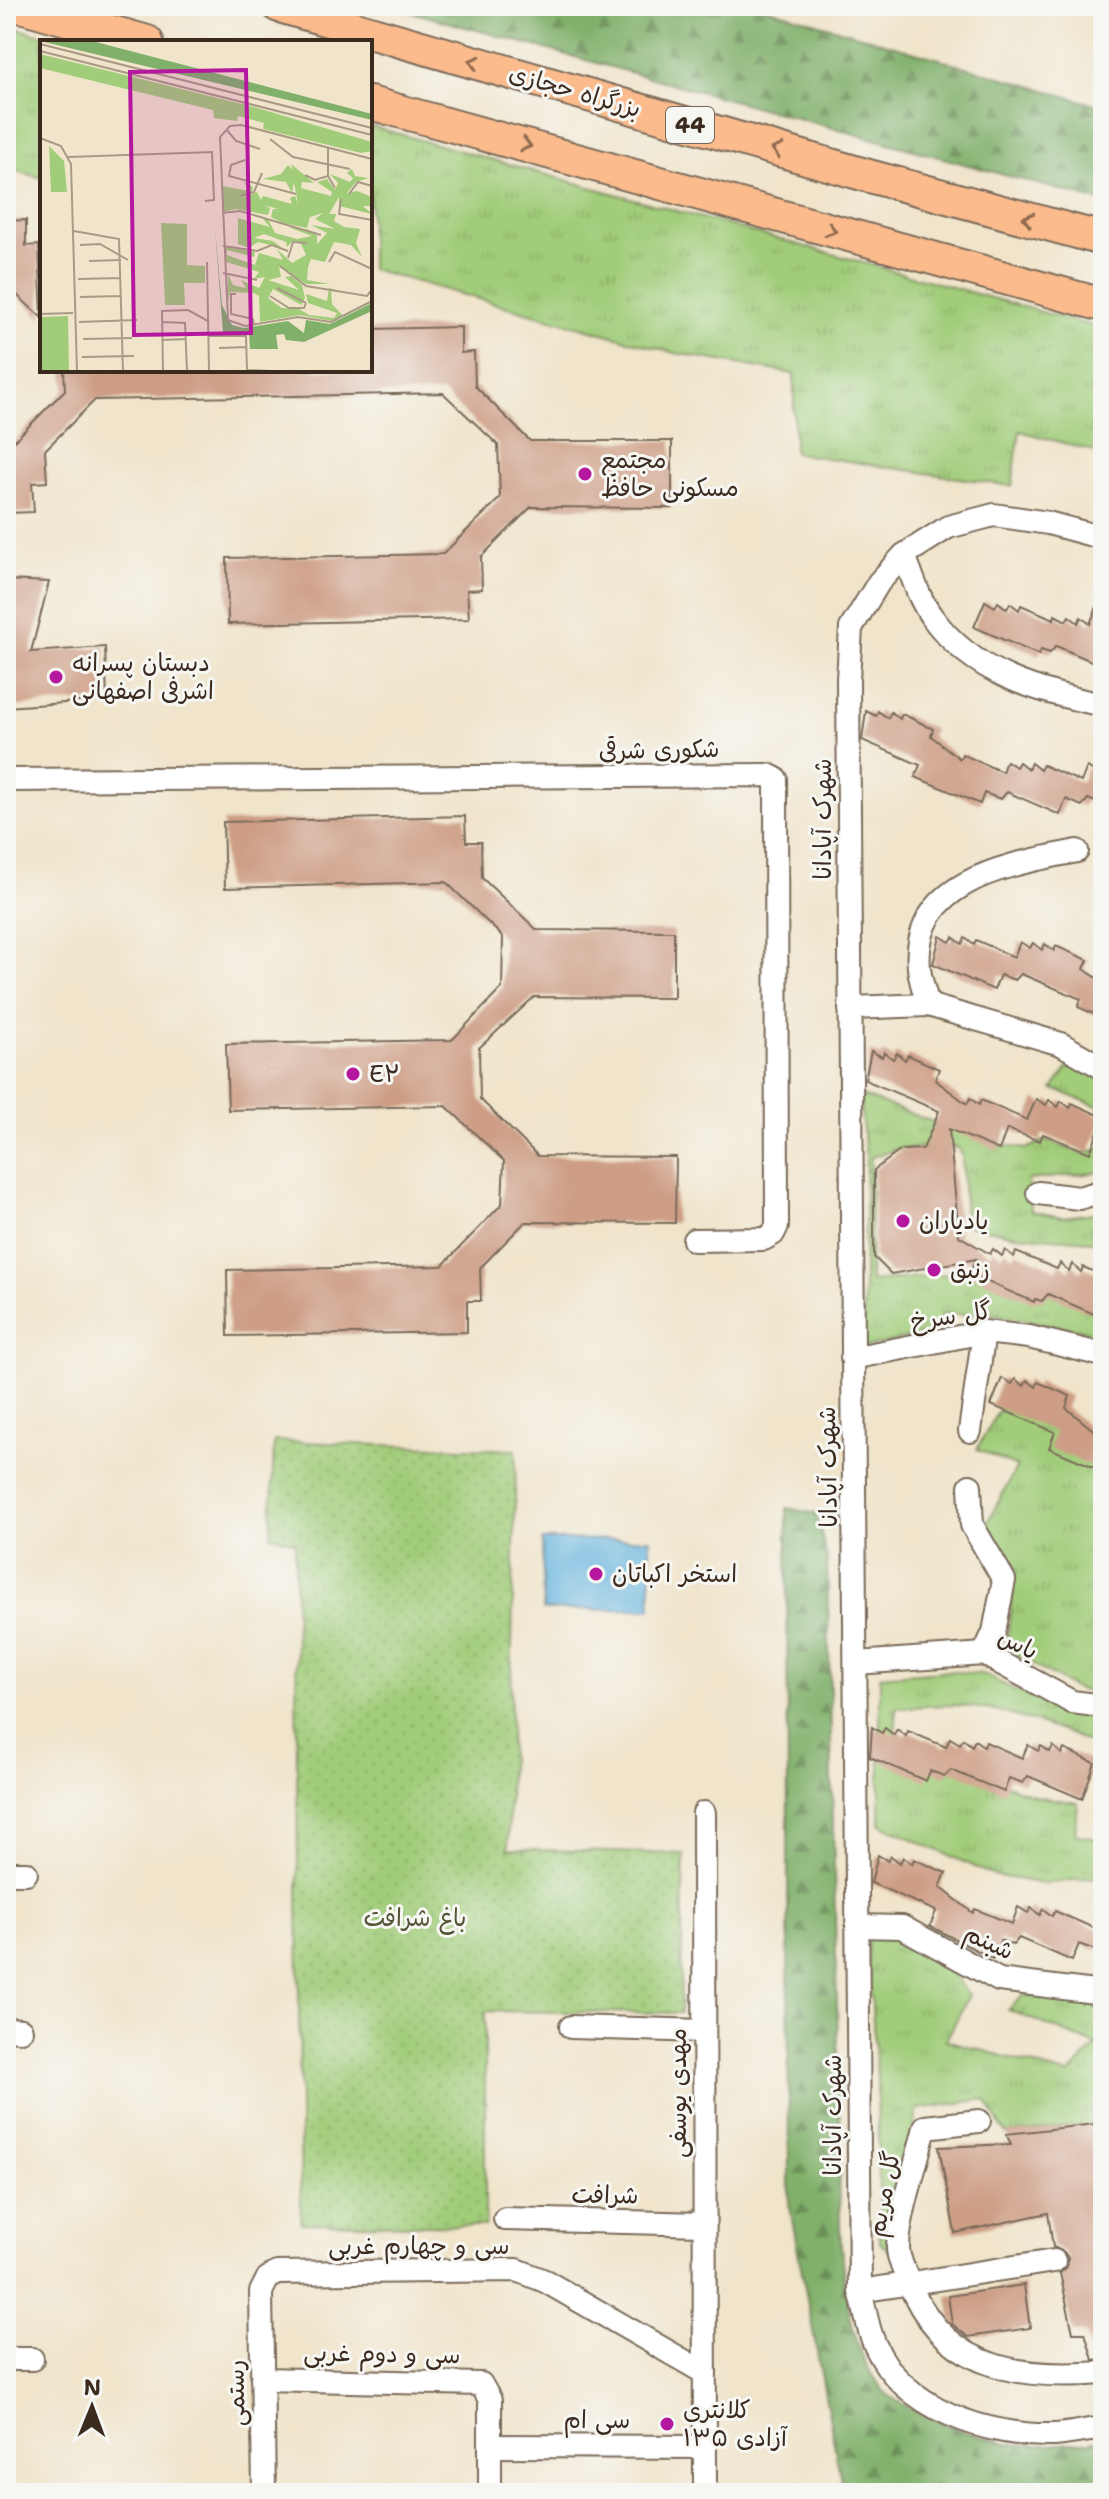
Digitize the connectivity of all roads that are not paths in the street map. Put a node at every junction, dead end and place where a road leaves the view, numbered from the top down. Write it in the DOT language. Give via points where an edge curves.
graph roads {
  1 [pos="21,6"];
  2 [pos="279,6"];
  3 [pos="140,40"];
  4 [pos="372,104"];
  5 [pos="1103,239"];
  6 [pos="1103,305"];
  7 [pos="1103,538"];
  8 [pos="904,555"];
  9 [pos="1103,705"];
  10 [pos="6,780"];
  11 [pos="1077,851"];
  12 [pos="928,1005"];
  13 [pos="850,1008"];
  14 [pos="1103,1068"];
  15 [pos="1103,1191"];
  16 [pos="1038,1193"];
  17 [pos="694,1240"];
  18 [pos="984,1332"];
  19 [pos="1103,1355"];
  20 [pos="852,1358"];
  21 [pos="970,1431"];
  22 [pos="970,1486"];
  23 [pos="984,1654"];
  24 [pos="856,1663"];
  25 [pos="1103,1706"];
  26 [pos="704,1813"];
  27 [pos="857,1926"];
  28 [pos="1103,1993"];
  29 [pos="571,2027"];
  30 [pos="704,2031"];
  31 [pos="979,2121"];
  32 [pos="505,2219"];
  33 [pos="704,2224"];
  34 [pos="1054,2261"];
  35 [pos="910,2284"];
  36 [pos="860,2291"];
  37 [pos="261,2292"];
  38 [pos="6,2359"];
  39 [pos="32,2359"];
  40 [pos="705,2373"];
  41 [pos="1103,2373"];
  42 [pos="262,2379"];
  43 [pos="1103,2428"];
  44 [pos="490,2446"];
  45 [pos="705,2447"];
  46 [pos="264,2493"];
  47 [pos="490,2493"];
  48 [pos="705,2493"];
  1 -- 3 [label="highway"];
  5 -- 2 [label="highway, بزرگراه حجازی / 44, one-way"];
  4 -- 6 [label="highway, one-way"];
  7 -- 8 [label="street, شهرک آپادانا" via="994,515 948,527"];
  8 -- 9 [label="street" via="930,615 957,647 995,674 1043,693"];
  8 -- 13 [label="street, شهرک آپادانا" via="879,582 851,628"];
  10 -- 17 [label="street, شکوری شرقی" via="768,775 776,779 777,1226 764,1239"];
  11 -- 12 [label="street" via="978,874 946,896 922,941 918,967"];
  12 -- 13 [label="street"];
  12 -- 14 [label="street" via="1061,1044"];
  13 -- 20 [label="street, شهرک آپادانا"];
  15 -- 16 [label="street" via="1079,1198"];
  18 -- 19 [label="street, گل سرخ"];
  18 -- 20 [label="street, گل سرخ"];
  18 -- 21 [label="street"];
  20 -- 24 [label="street, شهرک آپادانا"];
  22 -- 23 [label="street" via="972,1525 1004,1580"];
  23 -- 24 [label="street, یاس"];
  23 -- 25 [label="street, یاس" via="1072,1702"];
  24 -- 27 [label="street, شهرک آپادانا"];
  26 -- 30 [label="street, مهدی یوسفی"];
  27 -- 28 [label="street, شبنم" via="902,1927 999,1980"];
  27 -- 36 [label="street, شهرک آپادانا"];
  29 -- 30 [label="street"];
  30 -- 33 [label="street, مهدی یوسفی"];
  31 -- 35 [label="street, گل مریم" via="925,2127 898,2249"];
  32 -- 33 [label="street, شرافت"];
  33 -- 40 [label="street, مهدی یوسفی"];
  34 -- 35 [label="street"];
  35 -- 36 [label="street"];
  35 -- 41 [label="street, گل مریم" via="925,2316 961,2353 1050,2377"];
  36 -- 43 [label="street, شهرک آپادانا" via="875,2345 894,2375 924,2401 958,2419 1003,2430 1053,2435"];
  37 -- 40 [label="street, سی و چهارم غربی" via="277,2273 517,2270"];
  37 -- 42 [label="street, رستمی"];
  38 -- 39 [label="street"];
  40 -- 45 [label="street, مهدی یوسفی"];
  42 -- 44 [label="street, سی و دوم غربی" via="481,2384 490,2400"];
  42 -- 46 [label="street, رستمی"];
  44 -- 45 [label="street, سی ام"];
  44 -- 47 [label="street"];
  45 -- 48 [label="street, مهدی یوسفی"];
}
